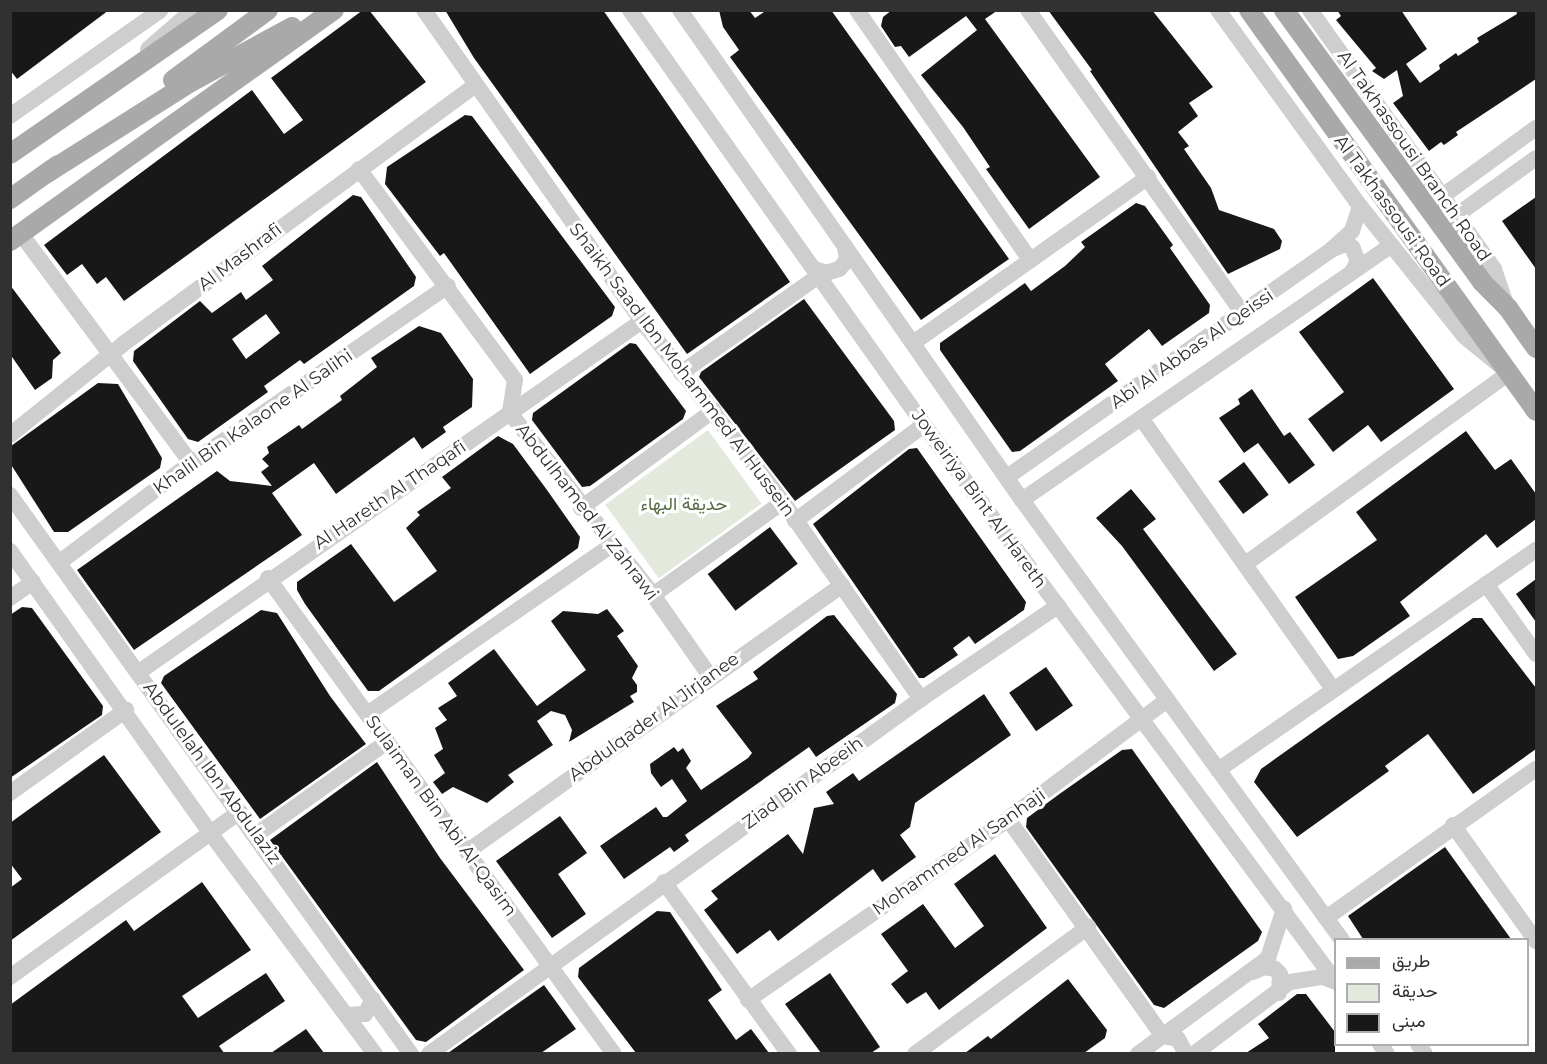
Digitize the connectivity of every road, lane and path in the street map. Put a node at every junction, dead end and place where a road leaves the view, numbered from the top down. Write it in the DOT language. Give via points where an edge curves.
graph roads {
  1 [pos="161,10"];
  2 [pos="193,10"];
  3 [pos="218,10"];
  4 [pos="323,10"];
  5 [pos="334,10"];
  6 [pos="424,10"];
  7 [pos="630,10"];
  8 [pos="680,10"];
  9 [pos="857,10"];
  10 [pos="1028,10"];
  11 [pos="1218,10"];
  12 [pos="1248,10"];
  13 [pos="1284,10"];
  14 [pos="1310,10"];
  15 [pos="262,14"];
  16 [pos="112,81"];
  17 [pos="474,86"];
  18 [pos="10,116"];
  19 [pos="1535,133"];
  20 [pos="10,154"];
  21 [pos="1536,158"];
  22 [pos="359,169"];
  23 [pos="47,173"];
  24 [pos="1148,177"];
  25 [pos="1444,195"];
  26 [pos="10,199"];
  27 [pos="1360,206"];
  28 [pos="1457,215"];
  29 [pos="16,238"];
  30 [pos="845,245"];
  31 [pos="1391,245"];
  32 [pos="1331,250"];
  33 [pos="1029,258"];
  34 [pos="818,272"];
  35 [pos="1352,272"];
  36 [pos="867,277"];
  37 [pos="448,286"];
  38 [pos="835,297"];
  39 [pos="1508,308"];
  40 [pos="1243,314"];
  41 [pos="642,321"];
  42 [pos="913,343"];
  43 [pos="1536,348"];
  44 [pos="109,355"];
  45 [pos="681,373"];
  46 [pos="1509,373"];
  47 [pos="714,410"];
  48 [pos="1536,411"];
  49 [pos="510,413"];
  50 [pos="1141,418"];
  51 [pos="924,425"];
  52 [pos="10,435"];
  53 [pos="1041,454"];
  54 [pos="190,463"];
  55 [pos="1057,476"];
  56 [pos="1007,477"];
  57 [pos="10,495"];
  58 [pos="1022,500"];
  59 [pos="783,502"];
  60 [pos="581,508"];
  61 [pos="795,521"];
  62 [pos="613,544"];
  63 [pos="1536,550"];
  64 [pos="10,551"];
  65 [pos="60,562"];
  66 [pos="1245,564"];
  67 [pos="268,578"];
  68 [pos="33,582"];
  69 [pos="1486,584"];
  70 [pos="842,585"];
  71 [pos="653,596"];
  72 [pos="10,598"];
  73 [pos="1058,606"];
  74 [pos="1536,654"];
  75 [pos="139,672"];
  76 [pos="710,676"];
  77 [pos="1334,689"];
  78 [pos="921,699"];
  79 [pos="1167,700"];
  80 [pos="126,711"];
  81 [pos="367,714"];
  82 [pos="1142,719"];
  83 [pos="387,742"];
  84 [pos="1536,769"];
  85 [pos="1218,770"];
  86 [pos="226,792"];
  87 [pos="10,793"];
  88 [pos="240,812"];
  89 [pos="197,814"];
  90 [pos="1008,819"];
  91 [pos="1453,825"];
  92 [pos="253,831"];
  93 [pos="211,834"];
  94 [pos="225,849"];
  95 [pos="468,851"];
  96 [pos="664,882"];
  97 [pos="1284,909"];
  98 [pos="1326,918"];
  99 [pos="1088,927"];
  100 [pos="1341,938"];
  101 [pos="1536,941"];
  102 [pos="553,966"];
  103 [pos="1250,973"];
  104 [pos="10,977"];
  105 [pos="1334,981"];
  106 [pos="1334,982"];
  107 [pos="1280,993"];
  108 [pos="373,999"];
  109 [pos="748,1000"];
  110 [pos="347,1015"];
  111 [pos="386,1017"];
  112 [pos="1190,1017"];
  113 [pos="359,1032"];
  114 [pos="1162,1036"];
  115 [pos="1201,1049"];
  116 [pos="375,1053"];
  117 [pos="411,1053"];
  118 [pos="429,1053"];
  119 [pos="614,1053"];
  120 [pos="789,1053"];
  121 [pos="915,1053"];
  122 [pos="1138,1053"];
  123 [pos="1185,1053"];
  1 -- 18 [label="street"];
  2 -- 16 [label="street"];
  3 -- 16 [label="main road"];
  4 -- 23 [label="main road" via="190,82"];
  5 -- 29 [label="main road"];
  6 -- 17 [label="street, Shaikh Saad Ibn Mohammed Al Hussein"];
  7 -- 34 [label="street, Joweiriya Bint Al Hareth"];
  8 -- 30 [label="street, Joweiriya Bint Al Hareth"];
  9 -- 33 [label="street"];
  10 -- 24 [label="street"];
  11 -- 27 [label="street"];
  12 -- 46 [label="main road, Al Takhassousi Road"];
  13 -- 39 [label="main road, Al Takhassousi Road" via="1482,282"];
  14 -- 25 [label="street, Al Takhassousi Branch Road"];
  15 -- 23 [label="main road"];
  16 -- 20 [label="main road"];
  17 -- 22 [label="street, Al Mashrafi"];
  17 -- 41 [label="street, Shaikh Saad Ibn Mohammed Al Hussein"];
  19 -- 25 [label="street"];
  21 -- 28 [label="street"];
  22 -- 37 [label="street, Abdulhamed Al Zahrawi"];
  22 -- 44 [label="street, Al Mashrafi"];
  23 -- 26 [label="main road"];
  24 -- 33 [label="street"];
  24 -- 40 [label="street"];
  25 -- 28 [label="street, Al Takhassousi Branch Road"];
  27 -- 31 [label="street"];
  27 -- 32 [label="street, Abi Al Abbas Al Qeissi" via="1352,231"];
  28 -- 39 [label="street, Al Takhassousi Branch Road" via="1494,269"];
  29 -- 44 [label="street"];
  30 -- 34 [label="street" via="848,260 839,269"];
  30 -- 36 [label="street, Joweiriya Bint Al Hareth"];
  31 -- 35 [label="street, Abi Al Abbas Al Qeissi"];
  31 -- 46 [label="street" via="1464,336"];
  32 -- 35 [label="street" via="1345,244 1352,248 1358,261"];
  32 -- 40 [label="street, Abi Al Abbas Al Qeissi"];
  33 -- 42 [label="street"];
  34 -- 38 [label="street, Joweiriya Bint Al Hareth"];
  34 -- 45 [label="street"];
  35 -- 50 [label="street, Abi Al Abbas Al Qeissi"];
  36 -- 38 [label="street" via="848,272 838,281"];
  36 -- 42 [label="street, Joweiriya Bint Al Hareth"];
  37 -- 49 [label="street, Abdulhamed Al Zahrawi" via="515,380"];
  37 -- 54 [label="street, Khalil Bin Kalaone Al Salihi"];
  38 -- 51 [label="street, Joweiriya Bint Al Hareth"];
  39 -- 43 [label="main road, Al Takhassousi Road"];
  40 -- 53 [label="street, Abi Al Abbas Al Qeissi"];
  41 -- 45 [label="street, Shaikh Saad Ibn Mohammed Al Hussein"];
  41 -- 49 [label="street, Al Hareth Al Thaqafi"];
  42 -- 56 [label="street, Joweiriya Bint Al Hareth"];
  44 -- 52 [label="street, Al Mashrafi"];
  44 -- 54 [label="street"];
  45 -- 47 [label="street, Shaikh Saad Ibn Mohammed Al Hussein"];
  46 -- 48 [label="main road, Al Takhassousi Road"];
  46 -- 66 [label="street"];
  47 -- 59 [label="street, Shaikh Saad Ibn Mohammed Al Hussein"];
  47 -- 60 [label="street"];
  49 -- 60 [label="street, Abdulhamed Al Zahrawi"];
  49 -- 67 [label="street, Al Hareth Al Thaqafi"];
  50 -- 55 [label="street, Abi Al Abbas Al Qeissi"];
  50 -- 66 [label="street"];
  51 -- 61 [label="street"];
  51 -- 73 [label="street, Joweiriya Bint Al Hareth"];
  53 -- 55 [label="street" via="1035,474 1047,480"];
  53 -- 56 [label="street, Abi Al Abbas Al Qeissi"];
  54 -- 65 [label="street, Khalil Bin Kalaone Al Salihi"];
  55 -- 58 [label="street, Abi Al Abbas Al Qeissi"];
  56 -- 58 [label="street, Joweiriya Bint Al Hareth"];
  57 -- 65 [label="street, Abdulelah Ibn Abdulaziz"];
  58 -- 79 [label="street, Joweiriya Bint Al Hareth"];
  59 -- 61 [label="street, Shaikh Saad Ibn Mohammed Al Hussein"];
  59 -- 71 [label="street"];
  60 -- 62 [label="street, Abdulhamed Al Zahrawi"];
  61 -- 70 [label="street, Shaikh Saad Ibn Mohammed Al Hussein"];
  62 -- 71 [label="street, Abdulhamed Al Zahrawi"];
  62 -- 81 [label="street"];
  63 -- 69 [label="street"];
  64 -- 68 [label="street, Abdulelah Ibn Abdulaziz"];
  65 -- 75 [label="street, Abdulelah Ibn Abdulaziz"];
  66 -- 77 [label="street"];
  67 -- 75 [label="street, Al Hareth Al Thaqafi"];
  67 -- 81 [label="street, Sulaiman Bin Abi Al-Qasim"];
  68 -- 72 [label="street"];
  68 -- 80 [label="street, Abdulelah Ibn Abdulaziz"];
  69 -- 74 [label="street"];
  69 -- 77 [label="street"];
  70 -- 76 [label="street, Abdulqader Al Jirjanee"];
  70 -- 78 [label="street, Shaikh Saad Ibn Mohammed Al Hussein"];
  71 -- 76 [label="street, Abdulhamed Al Zahrawi"];
  73 -- 78 [label="street, Ziad Bin Abeeih"];
  73 -- 82 [label="street, Joweiriya Bint Al Hareth"];
  75 -- 86 [label="street, Abdulelah Ibn Abdulaziz"];
  76 -- 95 [label="street, Abdulqader Al Jirjanee"];
  77 -- 85 [label="street"];
  78 -- 96 [label="street, Ziad Bin Abeeih"];
  79 -- 82 [label="street, Mohammed Al Sanhaji"];
  79 -- 85 [label="street, Joweiriya Bint Al Hareth"];
  80 -- 87 [label="street"];
  80 -- 89 [label="street, Abdulelah Ibn Abdulaziz"];
  81 -- 83 [label="street, Sulaiman Bin Abi Al-Qasim"];
  82 -- 90 [label="street, Mohammed Al Sanhaji"];
  82 -- 97 [label="street, Joweiriya Bint Al Hareth"];
  83 -- 92 [label="street"];
  83 -- 95 [label="street, Sulaiman Bin Abi Al-Qasim"];
  84 -- 91 [label="street"];
  85 -- 98 [label="street, Joweiriya Bint Al Hareth"];
  86 -- 88 [label="street, Abdulelah Ibn Abdulaziz"];
  86 -- 89 [label="street" via="226,805 218,816"];
  88 -- 92 [label="street, Abdulelah Ibn Abdulaziz"];
  88 -- 93 [label="street"];
  89 -- 93 [label="street, Abdulelah Ibn Abdulaziz"];
  90 -- 99 [label="street"];
  90 -- 109 [label="street, Mohammed Al Sanhaji"];
  91 -- 98 [label="street"];
  91 -- 101 [label="street"];
  92 -- 94 [label="street" via="233,829"];
  92 -- 108 [label="street, Abdulelah Ibn Abdulaziz"];
  93 -- 94 [label="street, Abdulelah Ibn Abdulaziz"];
  93 -- 104 [label="street"];
  94 -- 110 [label="street, Abdulelah Ibn Abdulaziz"];
  95 -- 102 [label="street, Sulaiman Bin Abi Al-Qasim"];
  96 -- 102 [label="street, Ziad Bin Abeeih"];
  96 -- 109 [label="street"];
  97 -- 103 [label="street" via="1268,958"];
  97 -- 105 [label="street, Joweiriya Bint Al Hareth"];
  98 -- 100 [label="street, Joweiriya Bint Al Hareth"];
  99 -- 114 [label="street"];
  99 -- 121 [label="street"];
  102 -- 118 [label="street, Ziad Bin Abeeih"];
  102 -- 119 [label="street, Sulaiman Bin Abi Al-Qasim"];
  103 -- 107 [label="street" via="1264,967 1275,969 1280,974"];
  103 -- 112 [label="street"];
  106 -- 107 [label="street" via="1323,978 1290,982"];
  107 -- 115 [label="street"];
  108 -- 110 [label="street" via="365,1014"];
  108 -- 111 [label="street, Abdulelah Ibn Abdulaziz"];
  109 -- 120 [label="street"];
  110 -- 113 [label="street, Abdulelah Ibn Abdulaziz"];
  111 -- 113 [label="street" via="364,1020"];
  111 -- 117 [label="street, Abdulelah Ibn Abdulaziz"];
  112 -- 114 [label="street"];
  112 -- 115 [label="street" via="1192,1036"];
  113 -- 116 [label="street, Abdulelah Ibn Abdulaziz"];
  114 -- 122 [label="street"];
  114 -- 123 [label="street" via="1178,1039"];
}
